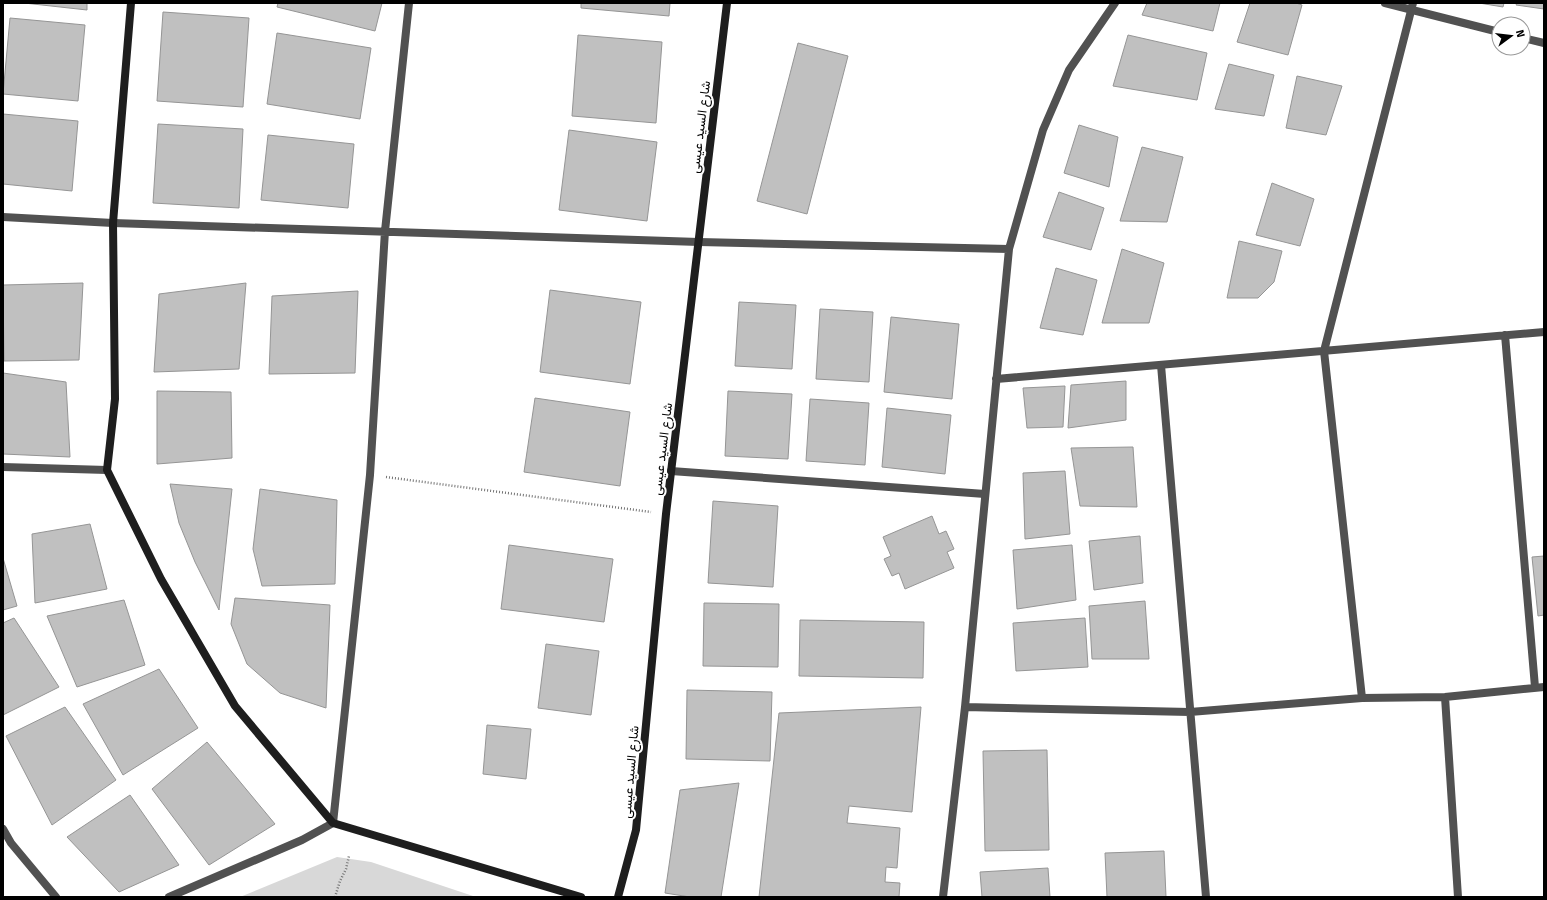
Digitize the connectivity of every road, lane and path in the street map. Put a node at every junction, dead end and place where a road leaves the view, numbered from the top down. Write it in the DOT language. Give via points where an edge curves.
graph roads {
  1 [pos="131,3"];
  2 [pos="409,3"];
  3 [pos="728,3"];
  4 [pos="1115,3"];
  5 [pos="1385,3"];
  6 [pos="1412,6"];
  7 [pos="1491,30"];
  8 [pos="1531,40"];
  9 [pos="1544,43"];
  10 [pos="3,217"];
  11 [pos="113,223"];
  12 [pos="385,231"];
  13 [pos="699,242"];
  14 [pos="1009,249"];
  15 [pos="1544,332"];
  16 [pos="1505,335"];
  17 [pos="1324,351"];
  18 [pos="1161,365"];
  19 [pos="996,379"];
  20 [pos="3,467"];
  21 [pos="107,470"];
  22 [pos="671,471"];
  23 [pos="370,475"];
  24 [pos="986,494"];
  25 [pos="666,514"];
  26 [pos="1535,687"];
  27 [pos="1544,687"];
  28 [pos="1445,697"];
  29 [pos="1362,698"];
  30 [pos="965,706"];
  31 [pos="1190,712"];
  32 [pos="333,823"];
  33 [pos="3,829"];
  34 [pos="349,856"];
  35 [pos="56,897"];
  36 [pos="169,897"];
  37 [pos="336,897"];
  38 [pos="581,897"];
  39 [pos="618,897"];
  40 [pos="942,897"];
  41 [pos="1206,897"];
  42 [pos="1458,897"];
  1 -- 11 [label="street"];
  2 -- 12 [label="street"];
  3 -- 13 [label="street, شارع السيد عيسى"];
  4 -- 14 [label="street" via="1068,70 1043,130"];
  5 -- 6 [label="street"];
  6 -- 7 [label="street"];
  6 -- 17 [label="street"];
  8 -- 9 [label="street"];
  10 -- 11 [label="street"];
  11 -- 12 [label="street"];
  11 -- 21 [label="street" via="115,399"];
  12 -- 13 [label="street"];
  12 -- 23 [label="street"];
  13 -- 14 [label="street"];
  13 -- 22 [label="street, شارع السيد عيسى"];
  14 -- 19 [label="street"];
  15 -- 16 [label="street"];
  16 -- 17 [label="street"];
  16 -- 26 [label="street"];
  17 -- 18 [label="street"];
  17 -- 29 [label="street"];
  18 -- 19 [label="street"];
  18 -- 31 [label="street"];
  19 -- 24 [label="street"];
  20 -- 21 [label="street"];
  21 -- 32 [label="street" via="161,579 235,706"];
  22 -- 24 [label="street"];
  22 -- 25 [label="street, شارع السيد عيسى"];
  23 -- 25 [label="path"];
  23 -- 32 [label="street"];
  24 -- 30 [label="street"];
  25 -- 39 [label="street, شارع السيد عيسى" via="636,830"];
  26 -- 27 [label="street"];
  26 -- 28 [label="street"];
  28 -- 29 [label="street"];
  28 -- 42 [label="street"];
  29 -- 31 [label="street"];
  30 -- 31 [label="street"];
  30 -- 40 [label="street"];
  31 -- 41 [label="street"];
  32 -- 36 [label="street" via="302,840"];
  32 -- 38 [label="street"];
  33 -- 35 [label="street" via="11,843"];
  34 -- 37 [label="path"];
}
